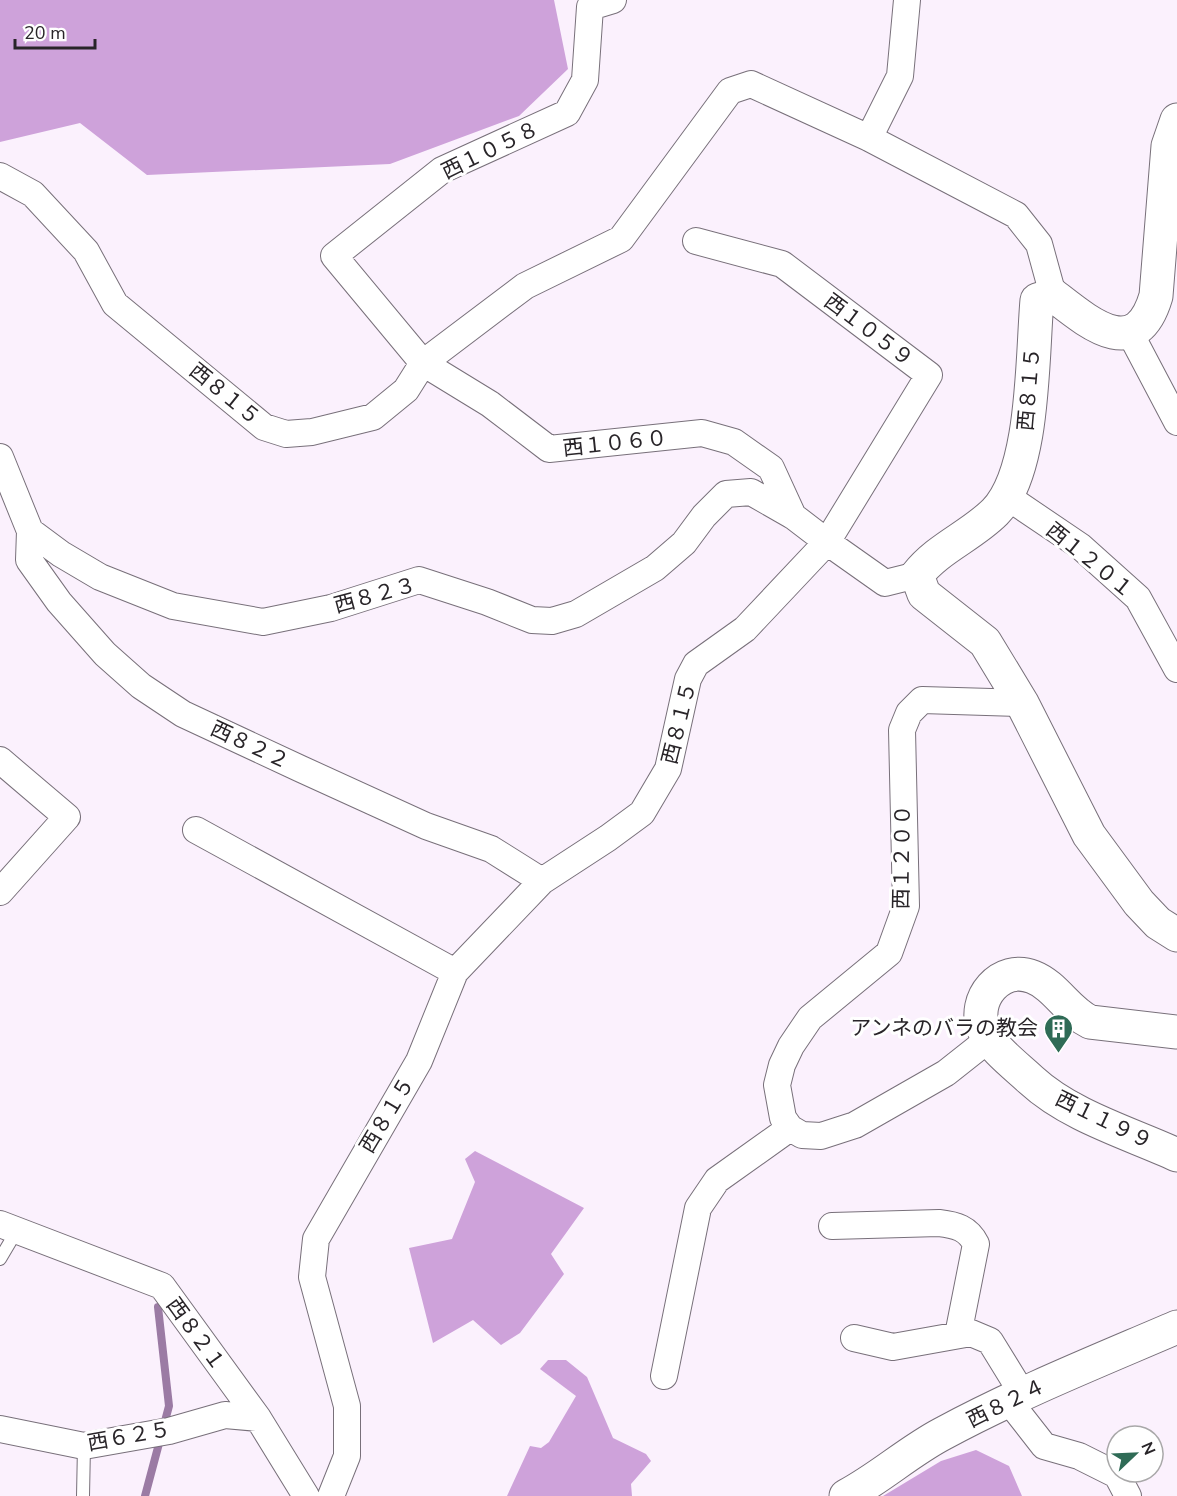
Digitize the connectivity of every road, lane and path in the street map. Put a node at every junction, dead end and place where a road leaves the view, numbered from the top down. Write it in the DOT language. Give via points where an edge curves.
graph roads {
  1 [pos="613,0"];
  2 [pos="907,0"];
  3 [pos="1177,120"];
  4 [pos="868,138"];
  5 [pos="0,176"];
  6 [pos="696,241"];
  7 [pos="1053,295"];
  8 [pos="1130,331"];
  9 [pos="423,363"];
  10 [pos="1177,422"];
  11 [pos="0,457"];
  12 [pos="1006,496"];
  13 [pos="794,516"];
  14 [pos="30,531"];
  15 [pos="827,542"];
  16 [pos="917,575"];
  17 [pos="1177,669"];
  18 [pos="1022,703"];
  19 [pos="0,760"];
  20 [pos="196,830"];
  21 [pos="542,881"];
  22 [pos="0,892"];
  23 [pos="1177,935"];
  24 [pos="455,972"];
  25 [pos="1177,1032"];
  26 [pos="989,1039"];
  27 [pos="790,1128"];
  28 [pos="1177,1155"];
  29 [pos="832,1226"];
  30 [pos="8,1228"];
  31 [pos="0,1259"];
  32 [pos="1177,1327"];
  33 [pos="958,1335"];
  34 [pos="854,1338"];
  35 [pos="664,1376"];
  36 [pos="1015,1396"];
  37 [pos="258,1418"];
  38 [pos="0,1429"];
  39 [pos="84,1446"];
  40 [pos="83,1496"];
  41 [pos="306,1496"];
  42 [pos="331,1496"];
  43 [pos="846,1496"];
  44 [pos="1128,1496"];
  1 -- 9 [label="street, 西１０５８" via="590,6 585,80 567,113 442,170 334,256"];
  2 -- 4 [label="street" via="900,76"];
  3 -- 8 [label="street" via="1168,146 1156,296 1144,323"];
  4 -- 7 [label="street, 西８１５" via="1017,215 1039,244"];
  4 -- 9 [label="street, 西８１５" via="751,84 730,91 621,239 525,286"];
  5 -- 9 [label="street, 西８１５" via="33,194 86,251 115,304 264,427 286,434 312,432 373,417 406,390"];
  6 -- 15 [label="street, 西１０５９" via="782,264 929,375"];
  7 -- 8 [label="street" via="1104,331 1117,335"];
  7 -- 12 [label="street, 西８１５" via="1037,300 1024,453"];
  8 -- 10 [label="street"];
  9 -- 13 [label="street, 西１０６０" via="490,405 549,449 702,434 734,442 771,468"];
  11 -- 14 [label="street"];
  12 -- 16 [label="street, 西８１５" via="994,512 928,561"];
  12 -- 17 [label="street, 西１２０１" via="1080,546 1138,598"];
  13 -- 14 [label="street, 西８２３" via="752,492 726,494 684,543 655,568 576,614 552,621 532,620 419,580 331,608 263,622 173,606 100,577"];
  13 -- 15 [label="street, 西８２３"];
  14 -- 21 [label="street, 西８２２" via="29,560 59,602 105,654 141,686 183,714 426,826 491,849"];
  15 -- 16 [label="street" via="885,583"];
  15 -- 21 [label="street, 西８１５" via="745,629 696,664 688,679 668,769 642,813"];
  16 -- 18 [label="street" via="924,594 985,642"];
  18 -- 23 [label="street" via="1089,835 1139,903 1158,923"];
  18 -- 27 [label="street, 西１２００" via="922,700 909,713 902,730 906,906 889,953 810,1018 791,1046 777,1085 783,1118"];
  19 -- 22 [label="street" via="68,818"];
  20 -- 24 [label="street"];
  21 -- 24 [label="street, 西８１５"];
  24 -- 42 [label="street, 西８１５" via="419,1061 316,1239 312,1277 347,1406 347,1456"];
  25 -- 26 [label="street" via="1090,1022 1077,1016 1043,982 1032,976 1011,974 989,989 984,1000 981,1020"];
  26 -- 27 [label="street" via="946,1073 855,1125 821,1136 802,1135"];
  26 -- 28 [label="street, 西１１９９" via="1056,1100"];
  27 -- 35 [label="street" via="717,1180 698,1208"];
  29 -- 33 [label="street" via="939,1223 971,1233 976,1244"];
  30 -- 31 [label="lane"];
  30 -- 37 [label="street, 西８２１" via="162,1286"];
  32 -- 36 [label="street, 西８２４"];
  33 -- 34 [label="street" via="893,1347"];
  33 -- 36 [label="street" via="971,1333 990,1341"];
  36 -- 43 [label="street, 西８２４" via="939,1435"];
  36 -- 44 [label="street" via="1044,1446 1079,1456 1117,1475"];
  37 -- 39 [label="street, 西６２５" via="225,1415"];
  37 -- 41 [label="street, 西８２１"];
  38 -- 39 [label="street, 西６２５"];
  39 -- 40 [label="lane"];
}
